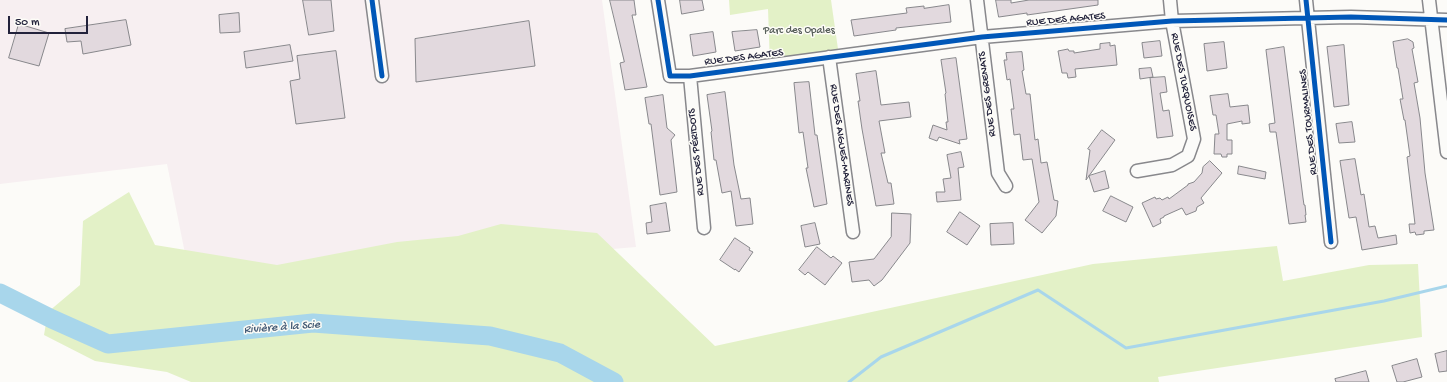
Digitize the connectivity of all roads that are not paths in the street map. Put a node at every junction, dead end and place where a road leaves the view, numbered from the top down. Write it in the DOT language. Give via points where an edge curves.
graph roads {
  1 [pos="372,0"];
  2 [pos="658,0"];
  3 [pos="977,0"];
  4 [pos="1170,0"];
  5 [pos="1306,0"];
  6 [pos="1429,0"];
  7 [pos="1308,17"];
  8 [pos="1431,20"];
  9 [pos="1447,20"];
  10 [pos="1172,21"];
  11 [pos="982,37"];
  12 [pos="829,57"];
  13 [pos="382,76"];
  14 [pos="690,76"];
  15 [pos="1447,152"];
  16 [pos="1137,171"];
  17 [pos="1006,186"];
  18 [pos="704,228"];
  19 [pos="853,232"];
  20 [pos="1331,242"];
  1 -- 13 [label="street"];
  2 -- 14 [label="street, RUE DES AGATES" via="670,76"];
  3 -- 11 [label="street, RUE DES GRENATS"];
  4 -- 10 [label="street, RUE DES TURQUOISES"];
  5 -- 7 [label="street, RUE DES TOURMALINES"];
  6 -- 8 [label="street"];
  7 -- 8 [label="street, RUE DES AGATES"];
  7 -- 10 [label="street, RUE DES AGATES"];
  7 -- 20 [label="street, RUE DES TOURMALINES"];
  8 -- 9 [label="street, RUE DES AGATES"];
  8 -- 15 [label="street"];
  10 -- 11 [label="street, RUE DES AGATES"];
  10 -- 16 [label="street, RUE DES TURQUOISES" via="1194,139 1188,156 1172,166"];
  11 -- 12 [label="street, RUE DES AGATES"];
  11 -- 17 [label="street, RUE DES GRENATS" via="998,173"];
  12 -- 14 [label="street, RUE DES AGATES"];
  12 -- 19 [label="street, RUE DES AIGUES-MARINES"];
  14 -- 18 [label="street, RUE DES PÉRIDOTS"];
}
